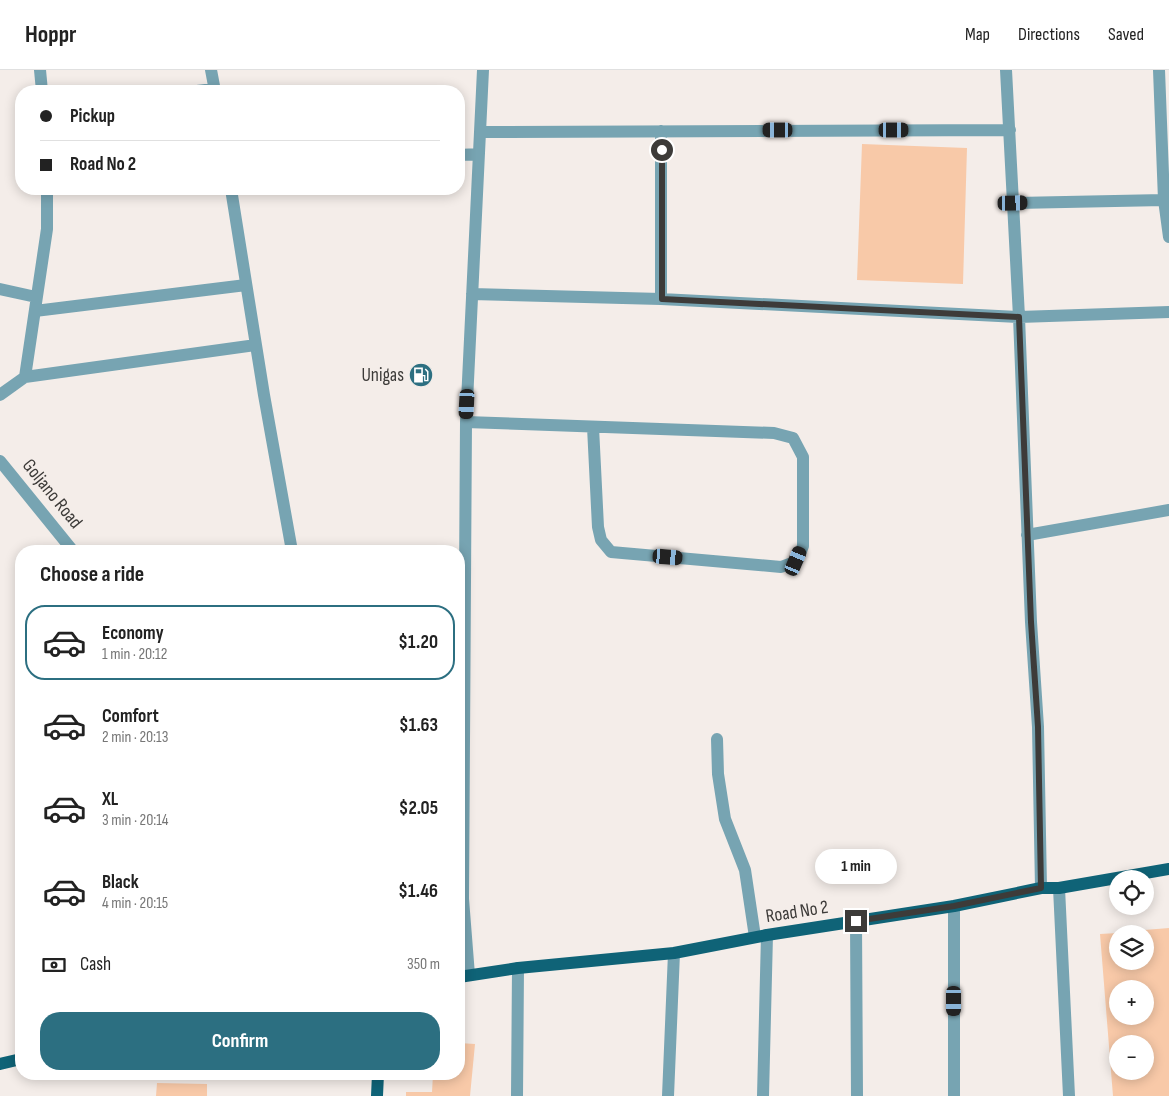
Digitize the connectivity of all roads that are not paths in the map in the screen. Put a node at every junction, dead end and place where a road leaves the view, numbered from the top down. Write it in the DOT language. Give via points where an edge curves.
graph roads {
  1 [pos="40,70"];
  2 [pos="211,70"];
  3 [pos="483,70"];
  4 [pos="1006,70"];
  5 [pos="1159,70"];
  6 [pos="41,85"];
  7 [pos="213,85"];
  8 [pos="1010,130"];
  9 [pos="662,131"];
  10 [pos="480,132"];
  11 [pos="479,154"];
  12 [pos="465,155"];
  13 [pos="47,195"];
  14 [pos="232,195"];
  15 [pos="1164,200"];
  16 [pos="1013,203"];
  17 [pos="1169,237"];
  18 [pos="246,286"];
  19 [pos="0,289"];
  20 [pos="472,294"];
  21 [pos="36,297"];
  22 [pos="662,299"];
  23 [pos="35,311"];
  24 [pos="1169,312"];
  25 [pos="1019,317"];
  26 [pos="256,345"];
  27 [pos="25,377"];
  28 [pos="0,395"];
  29 [pos="466,422"];
  30 [pos="593,427"];
  31 [pos="0,461"];
  32 [pos="1169,510"];
  33 [pos="1027,535"];
  34 [pos="68,545"];
  35 [pos="291,545"];
  36 [pos="464,545"];
  37 [pos="717,739"];
  38 [pos="1169,869"];
  39 [pos="1041,888"];
  40 [pos="1060,888"];
  41 [pos="954,906"];
  42 [pos="856,921"];
  43 [pos="761,936"];
  44 [pos="674,953"];
  45 [pos="518,968"];
  46 [pos="465,976"];
  47 [pos="15,1060"];
  48 [pos="0,1064"];
  49 [pos="378,1080"];
  50 [pos="378,1096"];
  51 [pos="517,1096"];
  52 [pos="668,1096"];
  53 [pos="762,1096"];
  54 [pos="857,1096"];
  55 [pos="954,1096"];
  56 [pos="1069,1096"];
  1 -- 6 [label="street"];
  2 -- 7 [label="street"];
  3 -- 10 [label="street"];
  4 -- 8 [label="street"];
  5 -- 15 [label="street"];
  8 -- 9 [label="street"];
  8 -- 16 [label="street"];
  9 -- 10 [label="street"];
  9 -- 22 [label="street"];
  10 -- 11 [label="street"];
  11 -- 12 [label="street"];
  11 -- 20 [label="street"];
  13 -- 21 [label="street" via="47,229"];
  14 -- 18 [label="street"];
  15 -- 16 [label="street"];
  15 -- 17 [label="street"];
  16 -- 25 [label="street"];
  18 -- 23 [label="street"];
  18 -- 26 [label="street"];
  19 -- 21 [label="street"];
  20 -- 22 [label="street"];
  20 -- 29 [label="street"];
  21 -- 23 [label="street"];
  22 -- 25 [label="street"];
  23 -- 27 [label="street"];
  24 -- 25 [label="street"];
  25 -- 33 [label="street"];
  26 -- 27 [label="street"];
  26 -- 35 [label="street"];
  27 -- 28 [label="street"];
  29 -- 30 [label="street"];
  29 -- 36 [label="street"];
  30 -- 30 [label="street" via="774,433 793,438 803,457 803,546 796,561 781,567 612,552 601,540 598,527"];
  31 -- 34 [label="street, Goljano Road"];
  32 -- 33 [label="street"];
  33 -- 39 [label="street" via="1038,727"];
  37 -- 43 [label="street" via="725,819 745,870"];
  38 -- 40 [label="main road, Road No 2"];
  39 -- 40 [label="main road, Road No 2"];
  39 -- 41 [label="main road, Road No 2"];
  40 -- 56 [label="street"];
  41 -- 42 [label="main road, Road No 2"];
  41 -- 55 [label="street"];
  42 -- 43 [label="main road, Road No 2"];
  42 -- 54 [label="street"];
  43 -- 44 [label="main road, Road No 2"];
  43 -- 53 [label="street"];
  44 -- 45 [label="main road, Road No 2"];
  44 -- 52 [label="street"];
  45 -- 46 [label="main road, Road No 2"];
  45 -- 51 [label="street"];
  47 -- 48 [label="main road"];
  49 -- 50 [label="main road"];
}
